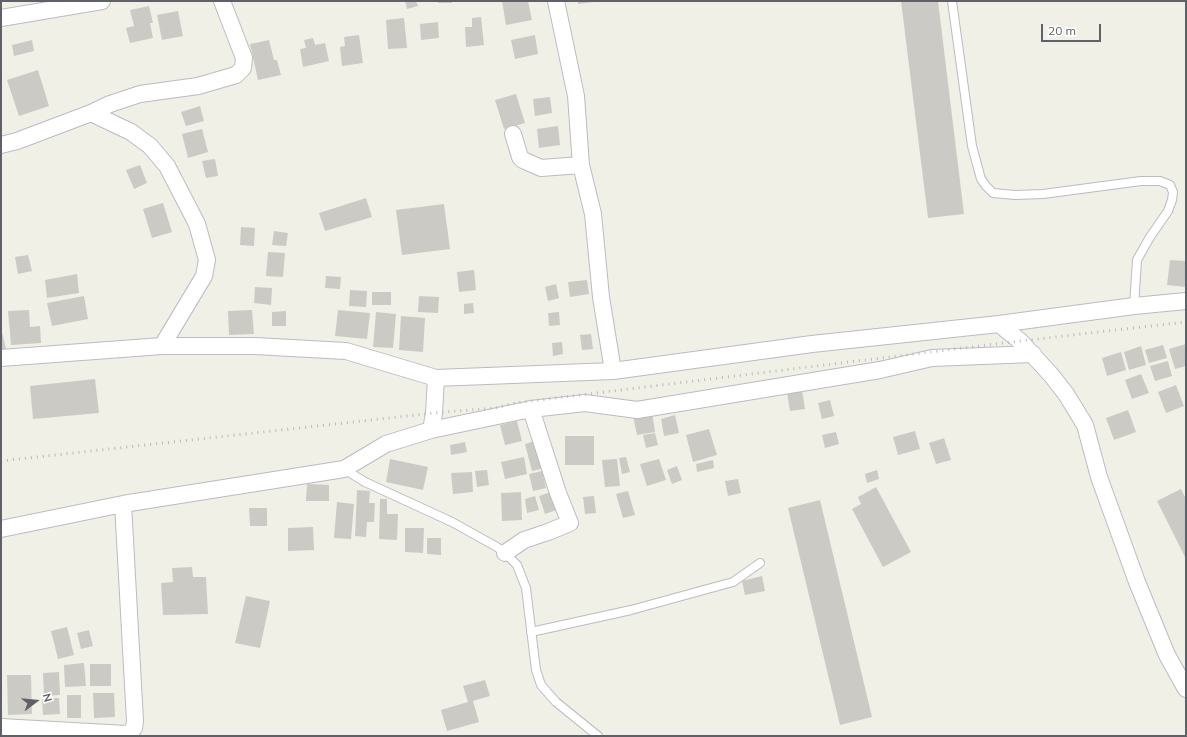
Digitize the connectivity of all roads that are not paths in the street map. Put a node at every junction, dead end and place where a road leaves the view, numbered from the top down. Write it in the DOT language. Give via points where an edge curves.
graph roads {
  1 [pos="102,1"];
  2 [pos="222,1"];
  3 [pos="556,1"];
  4 [pos="952,1"];
  5 [pos="1,18"];
  6 [pos="91,113"];
  7 [pos="513,134"];
  8 [pos="1,145"];
  9 [pos="581,165"];
  10 [pos="1186,301"];
  11 [pos="1134,306"];
  12 [pos="999,324"];
  13 [pos="162,346"];
  14 [pos="1033,354"];
  15 [pos="1,358"];
  16 [pos="613,371"];
  17 [pos="436,378"];
  18 [pos="531,409"];
  19 [pos="431,430"];
  20 [pos="344,469"];
  21 [pos="123,504"];
  22 [pos="1,529"];
  23 [pos="505,552"];
  24 [pos="760,563"];
  25 [pos="531,632"];
  26 [pos="1186,689"];
  27 [pos="1,727"];
  28 [pos="598,736"];
  1 -- 5 [label="street"];
  2 -- 6 [label="street" via="244,58 243,68 236,75 198,86 140,94"];
  3 -- 9 [label="street" via="576,96"];
  4 -- 11 [label="lane" via="972,146 981,179 993,193 1043,194 1141,181 1160,181 1170,185 1174,192 1168,211 1137,260"];
  6 -- 8 [label="street"];
  6 -- 13 [label="street" via="131,132 150,146 166,166 198,224 207,260 204,276"];
  7 -- 9 [label="street" via="523,160 541,168"];
  9 -- 16 [label="street" via="593,214 601,297"];
  10 -- 11 [label="street"];
  11 -- 12 [label="street"];
  12 -- 14 [label="street"];
  12 -- 16 [label="street" via="812,344"];
  13 -- 15 [label="street"];
  13 -- 17 [label="street" via="255,346 346,351"];
  14 -- 18 [label="street" via="932,358 880,370 637,410 585,403"];
  14 -- 26 [label="street" via="1066,394 1085,425 1099,477 1137,582 1167,655"];
  16 -- 17 [label="street"];
  17 -- 19 [label="street"];
  18 -- 19 [label="street"];
  18 -- 23 [label="street" via="570,523 524,540"];
  19 -- 20 [label="street" via="386,444"];
  20 -- 21 [label="street"];
  20 -- 23 [label="lane" via="365,482 452,522"];
  21 -- 22 [label="street"];
  21 -- 27 [label="street" via="134,728 126,734"];
  23 -- 25 [label="lane" via="517,564 526,588"];
  24 -- 25 [label="lane" via="733,582 631,610"];
  25 -- 28 [label="lane" via="536,670 541,685 556,702"];
}
